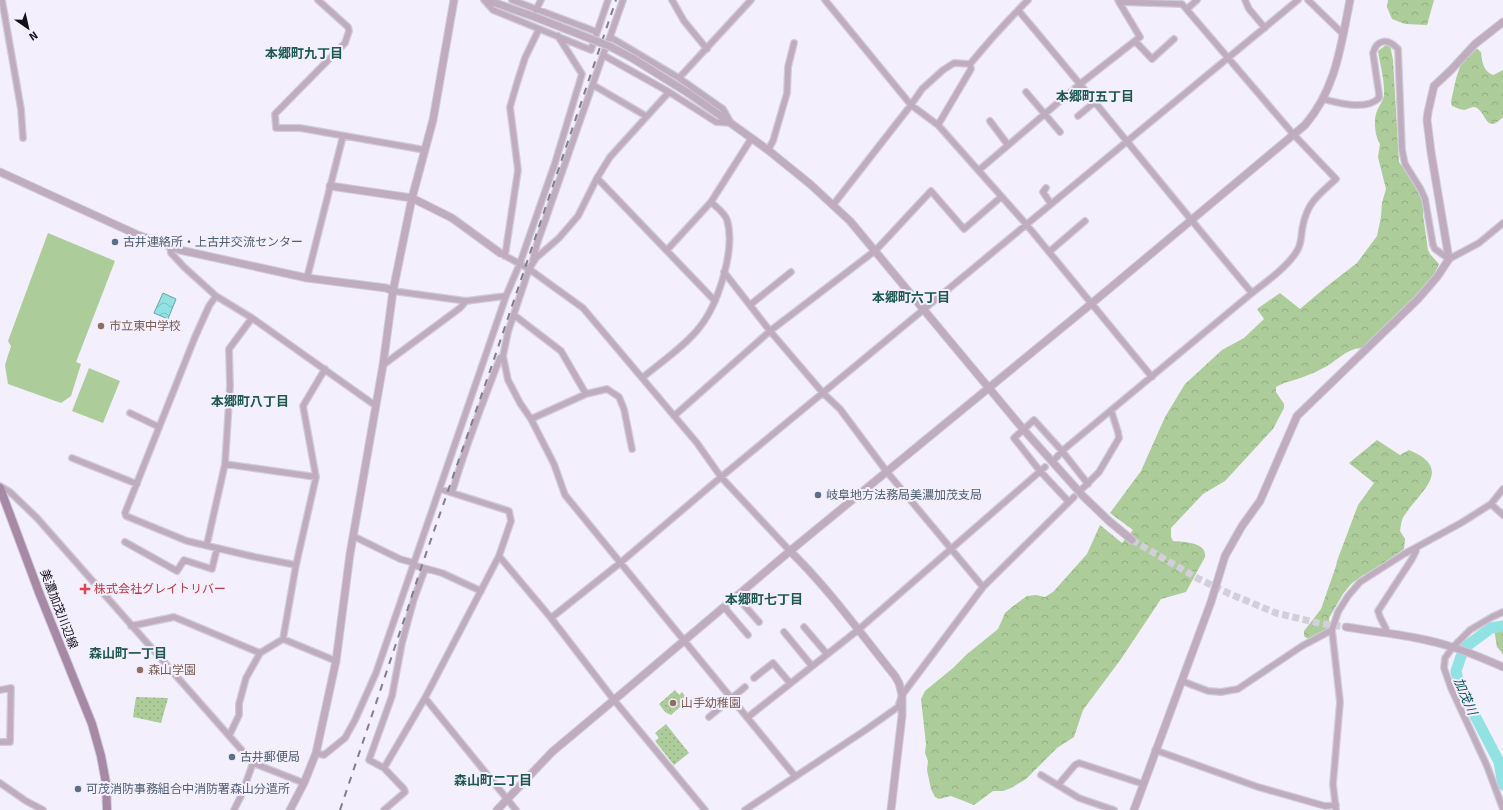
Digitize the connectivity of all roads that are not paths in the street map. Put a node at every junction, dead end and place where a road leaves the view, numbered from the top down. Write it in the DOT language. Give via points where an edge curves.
graph roads {
  1 [pos="2,0"];
  2 [pos="318,0"];
  3 [pos="454,0"];
  4 [pos="484,0"];
  5 [pos="487,0"];
  6 [pos="512,0"];
  7 [pos="541,0"];
  8 [pos="608,0"];
  9 [pos="623,0"];
  10 [pos="672,0"];
  11 [pos="751,0"];
  12 [pos="825,0"];
  13 [pos="1028,0"];
  14 [pos="1197,0"];
  15 [pos="1244,0"];
  16 [pos="1298,0"];
  17 [pos="1308,0"];
  18 [pos="1350,0"];
  19 [pos="1118,1"];
  20 [pos="1187,9"];
  21 [pos="1018,10"];
  22 [pos="536,14"];
  23 [pos="1503,22"];
  24 [pos="1265,28"];
  25 [pos="539,29"];
  26 [pos="597,32"];
  27 [pos="1343,34"];
  28 [pos="558,36"];
  29 [pos="610,37"];
  30 [pos="1174,39"];
  31 [pos="1136,41"];
  32 [pos="794,43"];
  33 [pos="707,49"];
  34 [pos="603,55"];
  35 [pos="1228,59"];
  36 [pos="970,64"];
  37 [pos="680,78"];
  38 [pos="1080,84"];
  39 [pos="594,85"];
  40 [pos="669,92"];
  41 [pos="1026,92"];
  42 [pos="1323,99"];
  43 [pos="1095,102"];
  44 [pos="911,105"];
  45 [pos="1044,114"];
  46 [pos="646,116"];
  47 [pos="1078,116"];
  48 [pos="990,121"];
  49 [pos="731,123"];
  50 [pos="938,125"];
  51 [pos="1060,132"];
  52 [pos="1294,135"];
  53 [pos="343,136"];
  54 [pos="23,138"];
  55 [pos="751,139"];
  56 [pos="1128,142"];
  57 [pos="1008,145"];
  58 [pos="425,150"];
  59 [pos="768,150"];
  60 [pos="979,170"];
  61 [pos="0,172"];
  62 [pos="597,178"];
  63 [pos="330,186"];
  64 [pos="1046,188"];
  65 [pos="1001,197"];
  66 [pos="412,198"];
  67 [pos="711,202"];
  68 [pos="1052,204"];
  69 [pos="833,205"];
  70 [pos="1085,221"];
  71 [pos="1191,221"];
  72 [pos="1026,224"];
  73 [pos="1503,224"];
  74 [pos="170,247"];
  75 [pos="667,250"];
  76 [pos="876,250"];
  77 [pos="1049,252"];
  78 [pos="502,255"];
  79 [pos="1449,259"];
  80 [pos="520,263"];
  81 [pos="530,266"];
  82 [pos="724,272"];
  83 [pos="791,272"];
  84 [pos="307,278"];
  85 [pos="393,291"];
  86 [pos="1252,292"];
  87 [pos="216,296"];
  88 [pos="506,296"];
  89 [pos="466,301"];
  90 [pos="715,301"];
  91 [pos="1091,304"];
  92 [pos="750,305"];
  93 [pos="925,310"];
  94 [pos="514,315"];
  95 [pos="252,318"];
  96 [pos="770,331"];
  97 [pos="503,356"];
  98 [pos="383,365"];
  99 [pos="325,369"];
  100 [pos="1152,377"];
  101 [pos="642,378"];
  102 [pos="989,387"];
  103 [pos="823,393"];
  104 [pos="586,394"];
  105 [pos="376,406"];
  106 [pos="1112,410"];
  107 [pos="130,413"];
  108 [pos="674,416"];
  109 [pos="531,419"];
  110 [pos="159,427"];
  111 [pos="1023,429"];
  112 [pos="632,449"];
  113 [pos="1062,450"];
  114 [pos="72,458"];
  115 [pos="1056,458"];
  116 [pos="225,464"];
  117 [pos="1043,469"];
  118 [pos="887,472"];
  119 [pos="316,477"];
  120 [pos="721,477"];
  121 [pos="137,484"];
  122 [pos="1088,484"];
  123 [pos="0,487"];
  124 [pos="1083,488"];
  125 [pos="440,489"];
  126 [pos="1503,489"];
  127 [pos="452,493"];
  128 [pos="1074,497"];
  129 [pos="1068,502"];
  130 [pos="1491,504"];
  131 [pos="1503,515"];
  132 [pos="353,536"];
  133 [pos="1132,540"];
  134 [pos="126,542"];
  135 [pos="206,544"];
  136 [pos="217,548"];
  137 [pos="952,548"];
  138 [pos="1416,548"];
  139 [pos="790,551"];
  140 [pos="500,556"];
  141 [pos="620,563"];
  142 [pos="414,564"];
  143 [pos="296,565"];
  144 [pos="425,569"];
  145 [pos="984,587"];
  146 [pos="481,591"];
  147 [pos="736,596"];
  148 [pos="724,607"];
  149 [pos="1503,612"];
  150 [pos="551,618"];
  151 [pos="759,622"];
  152 [pos="131,626"];
  153 [pos="804,627"];
  154 [pos="1346,627"];
  155 [pos="858,630"];
  156 [pos="1332,630"];
  157 [pos="784,632"];
  158 [pos="1385,633"];
  159 [pos="748,634"];
  160 [pos="283,639"];
  161 [pos="684,640"];
  162 [pos="1453,647"];
  163 [pos="260,653"];
  164 [pos="827,654"];
  165 [pos="336,661"];
  166 [pos="812,666"];
  167 [pos="1503,667"];
  168 [pos="754,678"];
  169 [pos="1182,681"];
  170 [pos="790,683"];
  171 [pos="745,687"];
  172 [pos="0,690"];
  173 [pos="902,695"];
  174 [pos="425,698"];
  175 [pos="732,698"];
  176 [pos="614,700"];
  177 [pos="709,717"];
  178 [pos="748,717"];
  179 [pos="229,736"];
  180 [pos="0,742"];
  181 [pos="1155,750"];
  182 [pos="316,753"];
  183 [pos="253,763"];
  184 [pos="384,768"];
  185 [pos="1041,775"];
  186 [pos="795,776"];
  187 [pos="0,783"];
  188 [pos="304,783"];
  189 [pos="1143,784"];
  190 [pos="1058,785"];
  191 [pos="507,798"];
  192 [pos="1336,808"];
  193 [pos="1503,809"];
  194 [pos="42,810"];
  195 [pos="107,810"];
  196 [pos="234,810"];
  197 [pos="290,810"];
  198 [pos="384,810"];
  199 [pos="497,810"];
  200 [pos="516,810"];
  201 [pos="705,810"];
  202 [pos="745,810"];
  203 [pos="891,810"];
  204 [pos="1114,810"];
  205 [pos="1134,810"];
  1 -- 54 [label="street" via="21,109"];
  2 -- 53 [label="street" via="348,27 345,43 275,114 276,128 300,128"];
  3 -- 58 [label="street" via="433,120"];
  4 -- 25 [label="street" via="493,10"];
  5 -- 22 [label="street"];
  6 -- 22 [label="street"];
  7 -- 22 [label="street"];
  8 -- 26 [label="street"];
  9 -- 29 [label="street"];
  10 -- 33 [label="street"];
  11 -- 33 [label="street"];
  12 -- 44 [label="street"];
  13 -- 21 [label="street"];
  14 -- 20 [label="street"];
  15 -- 24 [label="street"];
  16 -- 24 [label="street"];
  17 -- 27 [label="street"];
  18 -- 27 [label="street"];
  19 -- 20 [label="street" via="1176,3"];
  19 -- 31 [label="street" via="1140,37"];
  20 -- 35 [label="street"];
  21 -- 36 [label="street"];
  21 -- 38 [label="street"];
  22 -- 26 [label="street"];
  22 -- 49 [label="street, bridge" via="632,58"];
  23 -- 79 [label="street" via="1475,44 1434,86 1428,112 1431,152"];
  24 -- 35 [label="street"];
  25 -- 28 [label="street"];
  25 -- 78 [label="street" via="525,58 510,108 518,170"];
  26 -- 28 [label="street" via="591,50"];
  27 -- 42 [label="street" via="1335,71"];
  28 -- 80 [label="street" via="582,74 555,163"];
  29 -- 34 [label="street"];
  29 -- 37 [label="street"];
  30 -- 31 [label="street" via="1152,59"];
  31 -- 38 [label="street"];
  32 -- 59 [label="street" via="788,67 787,94"];
  33 -- 37 [label="street"];
  34 -- 39 [label="street"];
  34 -- 40 [label="street"];
  35 -- 52 [label="street"];
  35 -- 56 [label="street"];
  36 -- 44 [label="street" via="954,63 943,70 922,88"];
  36 -- 50 [label="street" via="971,69"];
  37 -- 49 [label="street" via="723,109"];
  38 -- 43 [label="street"];
  38 -- 45 [label="street"];
  39 -- 46 [label="street"];
  39 -- 81 [label="street"];
  40 -- 46 [label="street"];
  40 -- 49 [label="street" via="716,122"];
  41 -- 45 [label="street"];
  42 -- 52 [label="street" via="1311,119"];
  42 -- 79 [label="street" via="1340,104 1372,104 1379,98 1374,48 1388,41 1398,49 1402,150 1405,164 1425,199 1433,245"];
  43 -- 47 [label="street"];
  43 -- 56 [label="street"];
  44 -- 50 [label="street"];
  44 -- 69 [label="street"];
  45 -- 51 [label="street"];
  45 -- 57 [label="street"];
  46 -- 62 [label="street" via="610,157"];
  48 -- 57 [label="street"];
  49 -- 55 [label="street"];
  50 -- 60 [label="street"];
  52 -- 71 [label="street"];
  52 -- 86 [label="street" via="1336,179 1310,203 1298,250 1271,278"];
  53 -- 58 [label="street"];
  53 -- 63 [label="street"];
  55 -- 59 [label="street"];
  55 -- 67 [label="street"];
  56 -- 68 [label="street"];
  56 -- 71 [label="street"];
  57 -- 60 [label="street"];
  58 -- 66 [label="street"];
  59 -- 69 [label="street"];
  60 -- 65 [label="street"];
  61 -- 74 [label="street"];
  62 -- 75 [label="street"];
  62 -- 81 [label="street" via="578,216"];
  63 -- 66 [label="street"];
  63 -- 84 [label="street"];
  64 -- 68 [label="street" via="1043,192"];
  65 -- 72 [label="street"];
  65 -- 76 [label="street" via="964,229 931,191"];
  66 -- 78 [label="street" via="452,218"];
  66 -- 85 [label="street"];
  67 -- 75 [label="street"];
  67 -- 82 [label="street" via="727,219 729,241"];
  68 -- 72 [label="street"];
  69 -- 76 [label="street"];
  70 -- 77 [label="street"];
  71 -- 86 [label="street"];
  71 -- 91 [label="street"];
  72 -- 77 [label="street"];
  72 -- 93 [label="street"];
  73 -- 79 [label="street" via="1479,243"];
  74 -- 84 [label="street"];
  74 -- 87 [label="street" via="184,267"];
  75 -- 90 [label="street"];
  76 -- 93 [label="street"];
  76 -- 96 [label="street"];
  77 -- 91 [label="street"];
  78 -- 80 [label="street"];
  79 -- 169 [label="street" via="1418,299 1297,416 1260,501 1242,526 1226,556"];
  80 -- 81 [label="street"];
  80 -- 88 [label="street"];
  81 -- 94 [label="street"];
  81 -- 101 [label="street" via="583,308"];
  82 -- 90 [label="street"];
  82 -- 92 [label="street"];
  83 -- 92 [label="street"];
  84 -- 85 [label="street"];
  85 -- 89 [label="street"];
  85 -- 98 [label="street"];
  86 -- 100 [label="street"];
  87 -- 95 [label="street"];
  87 -- 110 [label="street" via="195,337"];
  88 -- 89 [label="street"];
  88 -- 125 [label="street"];
  89 -- 98 [label="street"];
  90 -- 101 [label="street" via="691,337"];
  91 -- 100 [label="street"];
  91 -- 102 [label="street"];
  92 -- 96 [label="street"];
  93 -- 102 [label="street"];
  93 -- 103 [label="street"];
  94 -- 97 [label="street"];
  94 -- 104 [label="street" via="562,351"];
  95 -- 99 [label="street"];
  95 -- 116 [label="street" via="229,349 230,386"];
  96 -- 103 [label="street"];
  96 -- 108 [label="street"];
  97 -- 109 [label="street" via="508,380"];
  97 -- 127 [label="street" via="500,358"];
  98 -- 105 [label="street"];
  99 -- 105 [label="street"];
  99 -- 119 [label="street" via="304,406"];
  100 -- 106 [label="street"];
  101 -- 108 [label="street"];
  102 -- 111 [label="street"];
  102 -- 118 [label="street"];
  103 -- 118 [label="street" via="840,409"];
  103 -- 120 [label="street"];
  104 -- 109 [label="street"];
  104 -- 112 [label="street" via="607,389 619,397"];
  105 -- 132 [label="street"];
  106 -- 113 [label="street"];
  106 -- 122 [label="street" via="1118,438 1100,472"];
  107 -- 110 [label="street"];
  108 -- 120 [label="street"];
  109 -- 141 [label="street" via="554,464 565,495"];
  110 -- 121 [label="street"];
  111 -- 113 [label="street" via="1034,420"];
  111 -- 117 [label="street" via="1014,438"];
  111 -- 133 [label="street" via="1083,496"];
  113 -- 115 [label="street"];
  113 -- 122 [label="street"];
  114 -- 121 [label="street"];
  116 -- 119 [label="street"];
  116 -- 135 [label="street"];
  117 -- 129 [label="street"];
  117 -- 137 [label="street"];
  118 -- 137 [label="street"];
  118 -- 139 [label="street"];
  119 -- 143 [label="street"];
  120 -- 139 [label="street"];
  120 -- 141 [label="street"];
  121 -- 135 [label="street" via="126,516 188,541"];
  122 -- 124 [label="street"];
  123 -- 152 [label="street" via="10,492 37,518"];
  123 -- 195 [label="main road, 美濃加茂川辺線" via="92,724 106,783"];
  125 -- 127 [label="street"];
  125 -- 142 [label="street"];
  126 -- 130 [label="street"];
  127 -- 140 [label="street" via="509,511 511,521"];
  128 -- 129 [label="street"];
  129 -- 145 [label="street"];
  130 -- 131 [label="street"];
  130 -- 138 [label="street"];
  132 -- 142 [label="street"];
  132 -- 165 [label="street"];
  134 -- 136 [label="street" via="177,571 184,560 212,569"];
  135 -- 136 [label="street"];
  136 -- 143 [label="street"];
  137 -- 145 [label="street"];
  137 -- 155 [label="street"];
  138 -- 156 [label="street" via="1360,582 1338,612"];
  138 -- 158 [label="street" via="1378,610 1386,629"];
  139 -- 147 [label="street"];
  139 -- 155 [label="street"];
  140 -- 146 [label="street"];
  140 -- 150 [label="street"];
  141 -- 150 [label="street"];
  141 -- 161 [label="street"];
  142 -- 144 [label="street"];
  142 -- 182 [label="street" via="376,673 355,720 345,738 324,755"];
  143 -- 160 [label="street"];
  144 -- 146 [label="street" via="442,573"];
  144 -- 184 [label="street" via="402,643 392,696 369,760"];
  145 -- 173 [label="street"];
  146 -- 174 [label="street"];
  147 -- 148 [label="street"];
  147 -- 151 [label="street"];
  148 -- 159 [label="street"];
  148 -- 161 [label="street"];
  149 -- 162 [label="street" via="1470,630"];
  150 -- 176 [label="street"];
  152 -- 163 [label="street" via="174,617"];
  152 -- 179 [label="street"];
  153 -- 164 [label="street"];
  154 -- 158 [label="street"];
  155 -- 164 [label="street"];
  155 -- 173 [label="street" via="895,676"];
  156 -- 169 [label="street" via="1302,646 1238,689 1221,692"];
  156 -- 192 [label="street" via="1340,702 1333,784"];
  157 -- 166 [label="street"];
  158 -- 162 [label="street"];
  160 -- 163 [label="street"];
  160 -- 165 [label="street"];
  161 -- 175 [label="street"];
  161 -- 176 [label="street"];
  162 -- 167 [label="street"];
  162 -- 193 [label="street" via="1445,658 1444,668"];
  163 -- 179 [label="street" via="246,678 239,704 239,715"];
  164 -- 166 [label="street"];
  165 -- 182 [label="street"];
  166 -- 170 [label="street"];
  168 -- 170 [label="street" via="773,663"];
  169 -- 181 [label="street"];
  170 -- 178 [label="street"];
  171 -- 175 [label="street"];
  172 -- 180 [label="street" via="11,688 10,742"];
  173 -- 186 [label="street" via="898,707"];
  173 -- 203 [label="street"];
  174 -- 184 [label="street"];
  174 -- 191 [label="street"];
  175 -- 177 [label="street"];
  175 -- 178 [label="street"];
  176 -- 191 [label="street" via="552,752"];
  176 -- 201 [label="street"];
  178 -- 186 [label="street"];
  179 -- 183 [label="street"];
  181 -- 189 [label="street"];
  181 -- 192 [label="street" via="1258,787"];
  182 -- 188 [label="street"];
  183 -- 188 [label="street"];
  183 -- 196 [label="street"];
  184 -- 198 [label="street" via="405,792"];
  185 -- 190 [label="street"];
  186 -- 202 [label="street"];
  187 -- 194 [label="street"];
  188 -- 197 [label="street"];
  189 -- 190 [label="street" via="1079,763"];
  189 -- 205 [label="street"];
  190 -- 204 [label="street" via="1079,798"];
  191 -- 199 [label="street"];
  191 -- 200 [label="street"];
}
